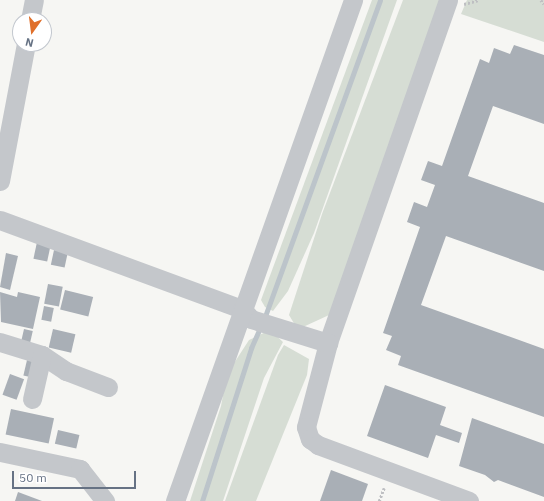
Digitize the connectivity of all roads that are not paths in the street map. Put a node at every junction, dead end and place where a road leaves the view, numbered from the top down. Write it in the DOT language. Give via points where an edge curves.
graph roads {
  1 [pos="34,0"];
  2 [pos="353,0"];
  3 [pos="454,3"];
  4 [pos="32,12"];
  5 [pos="24,52"];
  6 [pos="0,181"];
  7 [pos="0,220"];
  8 [pos="247,314"];
  9 [pos="0,342"];
  10 [pos="328,343"];
  11 [pos="42,355"];
  12 [pos="108,387"];
  13 [pos="32,399"];
  14 [pos="0,452"];
  15 [pos="105,501"];
  16 [pos="175,501"];
  17 [pos="468,501"];
  1 -- 4 [label="street"];
  2 -- 8 [label="street"];
  3 -- 10 [label="street"];
  5 -- 6 [label="street"];
  7 -- 8 [label="street"];
  8 -- 10 [label="street" via="274,326"];
  8 -- 16 [label="street"];
  9 -- 11 [label="street"];
  10 -- 17 [label="street" via="309,408 306,427 310,439 318,445"];
  11 -- 12 [label="street" via="66,371"];
  11 -- 13 [label="street"];
  14 -- 15 [label="street" via="80,469"];
}
